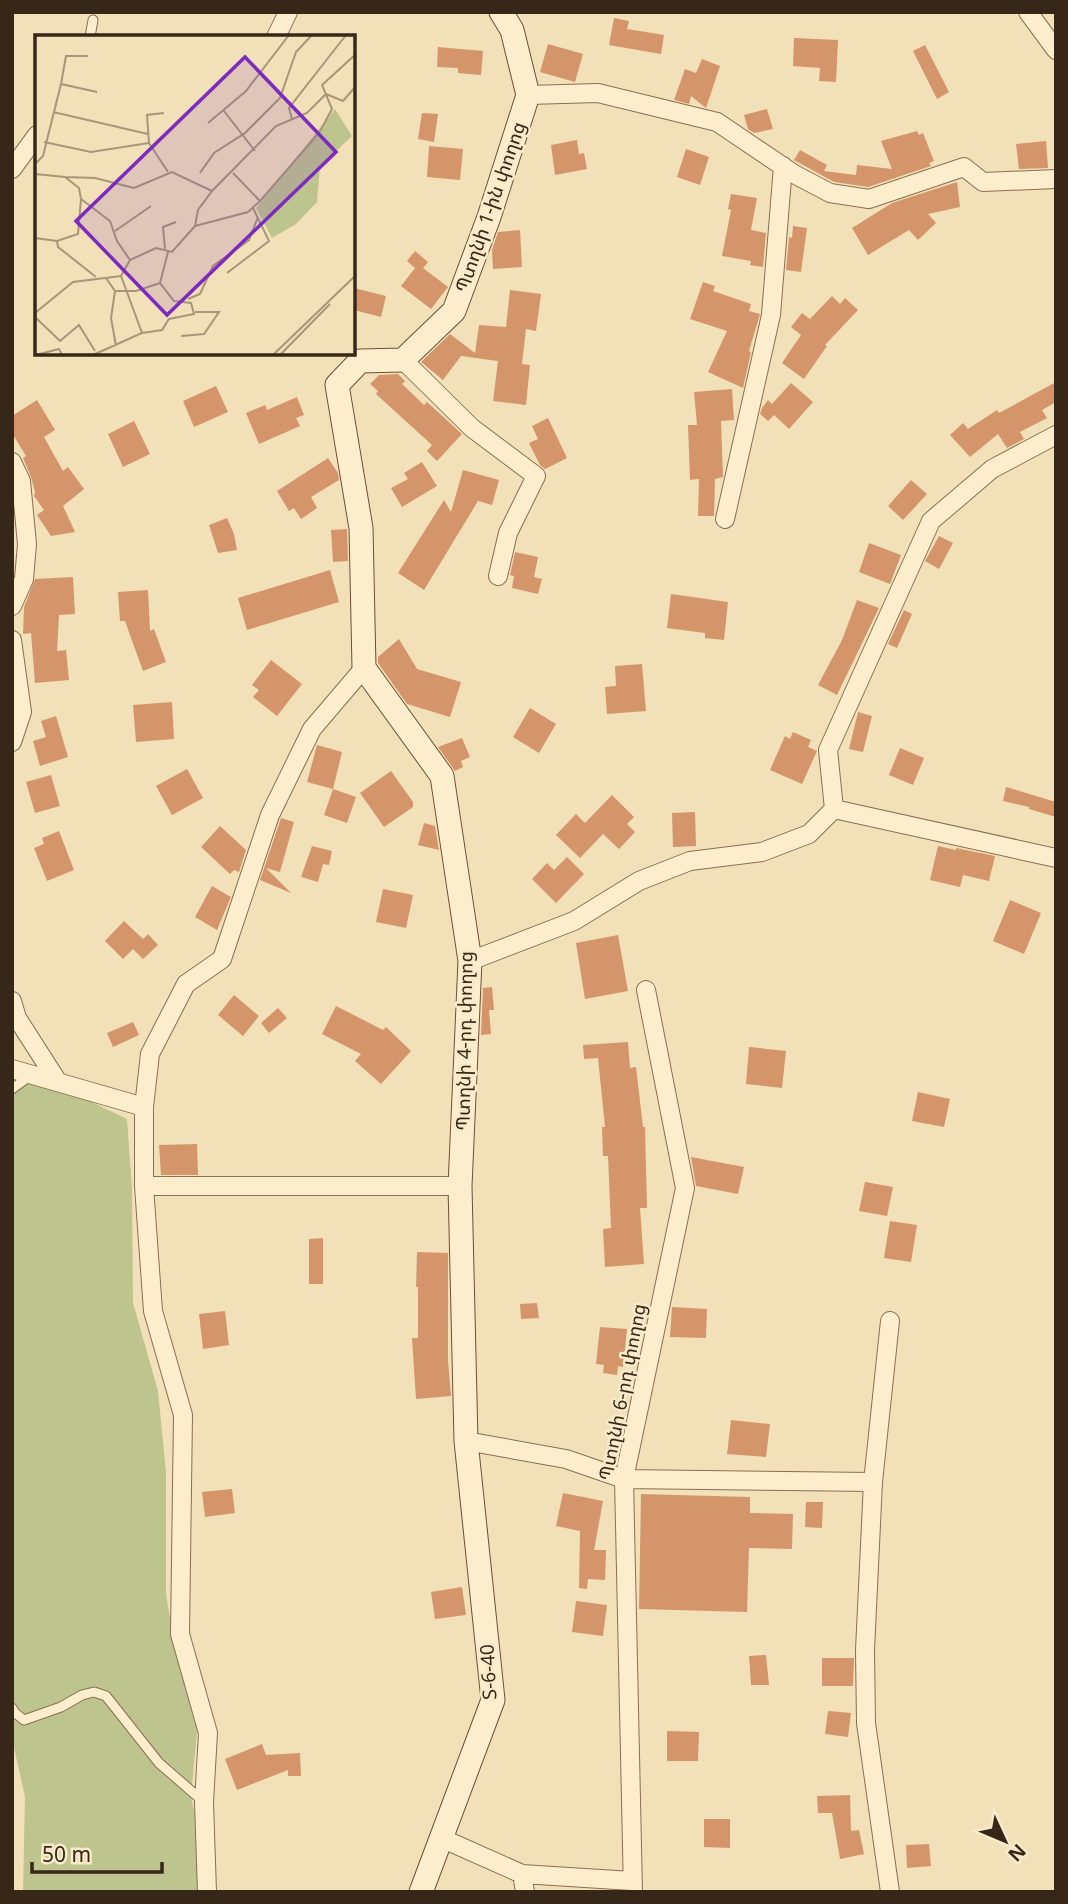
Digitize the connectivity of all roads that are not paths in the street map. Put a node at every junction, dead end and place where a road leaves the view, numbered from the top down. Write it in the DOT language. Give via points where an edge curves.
graph roads {
  1 [pos="288,12"];
  2 [pos="501,12"];
  3 [pos="1028,12"];
  4 [pos="93,20"];
  5 [pos="90,35"];
  6 [pos="277,35"];
  7 [pos="1056,50"];
  8 [pos="528,95"];
  9 [pos="35,138"];
  10 [pos="783,166"];
  11 [pos="12,169"];
  12 [pos="1056,179"];
  13 [pos="357,356"];
  14 [pos="403,360"];
  15 [pos="1056,435"];
  16 [pos="12,462"];
  17 [pos="725,519"];
  18 [pos="498,576"];
  19 [pos="12,606"];
  20 [pos="12,640"];
  21 [pos="364,668"];
  22 [pos="12,742"];
  23 [pos="834,808"];
  24 [pos="1056,858"];
  25 [pos="470,961"];
  26 [pos="646,990"];
  27 [pos="12,1001"];
  28 [pos="12,1069"];
  29 [pos="33,1074"];
  30 [pos="58,1082"];
  31 [pos="12,1089"];
  32 [pos="144,1107"];
  33 [pos="144,1186"];
  34 [pos="460,1186"];
  35 [pos="890,1321"];
  36 [pos="466,1441"];
  37 [pos="624,1479"];
  38 [pos="873,1482"];
  39 [pos="12,1708"];
  40 [pos="204,1801"];
  41 [pos="441,1838"];
  42 [pos="524,1883"];
  43 [pos="632,1887"];
  44 [pos="207,1892"];
  45 [pos="421,1892"];
  46 [pos="890,1892"];
  1 -- 6 [label="street"];
  2 -- 8 [label="street, Պտղնի 1-ին փողոց" via="512,30"];
  3 -- 7 [label="street"];
  4 -- 5 [label="lane"];
  8 -- 10 [label="street" via="598,93 717,122"];
  8 -- 14 [label="street, Պտղնի 1-ին փողոց" via="454,311"];
  9 -- 11 [label="street"];
  10 -- 12 [label="street" via="830,193 869,199 964,167 983,182"];
  10 -- 17 [label="street" via="771,315"];
  13 -- 14 [label="street"];
  13 -- 21 [label="street" via="337,385 361,528"];
  14 -- 18 [label="street" via="472,428 536,476 508,533"];
  15 -- 23 [label="street" via="992,469 931,521 828,750"];
  16 -- 19 [label="street" via="21,481 27,544 24,579"];
  20 -- 22 [label="street" via="22,712"];
  21 -- 25 [label="street, Պտղնի 4-րդ փողոց / Տ-6-40" via="442,776"];
  21 -- 32 [label="street" via="312,729 270,815 222,959 186,984 150,1054"];
  23 -- 24 [label="street"];
  23 -- 25 [label="street" via="809,834 762,852 690,862 639,881 575,920"];
  25 -- 34 [label="street, Պտղնի 4-րդ փողոց / Տ-6-40"];
  26 -- 37 [label="street, Պտղնի 6-րդ փողոց" via="685,1188"];
  27 -- 30 [label="street"];
  28 -- 29 [label="street"];
  29 -- 30 [label="street"];
  29 -- 31 [label="lane"];
  30 -- 32 [label="street"];
  32 -- 33 [label="street"];
  33 -- 34 [label="street"];
  33 -- 40 [label="street" via="153,1311 183,1415 180,1634 208,1732"];
  34 -- 36 [label="street, Պտղնի 4-րդ փողոց / Տ-6-40"];
  35 -- 38 [label="street"];
  36 -- 37 [label="street" via="566,1459"];
  36 -- 41 [label="street, Տ-6-40 / Տ-6-40" via="493,1700"];
  37 -- 38 [label="street"];
  37 -- 43 [label="street, Պտղնի 6-րդ փողոց"];
  38 -- 46 [label="street" via="866,1723"];
  39 -- 40 [label="lane" via="24,1720 82,1695 106,1696 159,1763"];
  40 -- 44 [label="street"];
  41 -- 42 [label="street"];
  41 -- 45 [label="street, Տ-6-40 / Տ-6-40"];
  42 -- 43 [label="street"];
}
